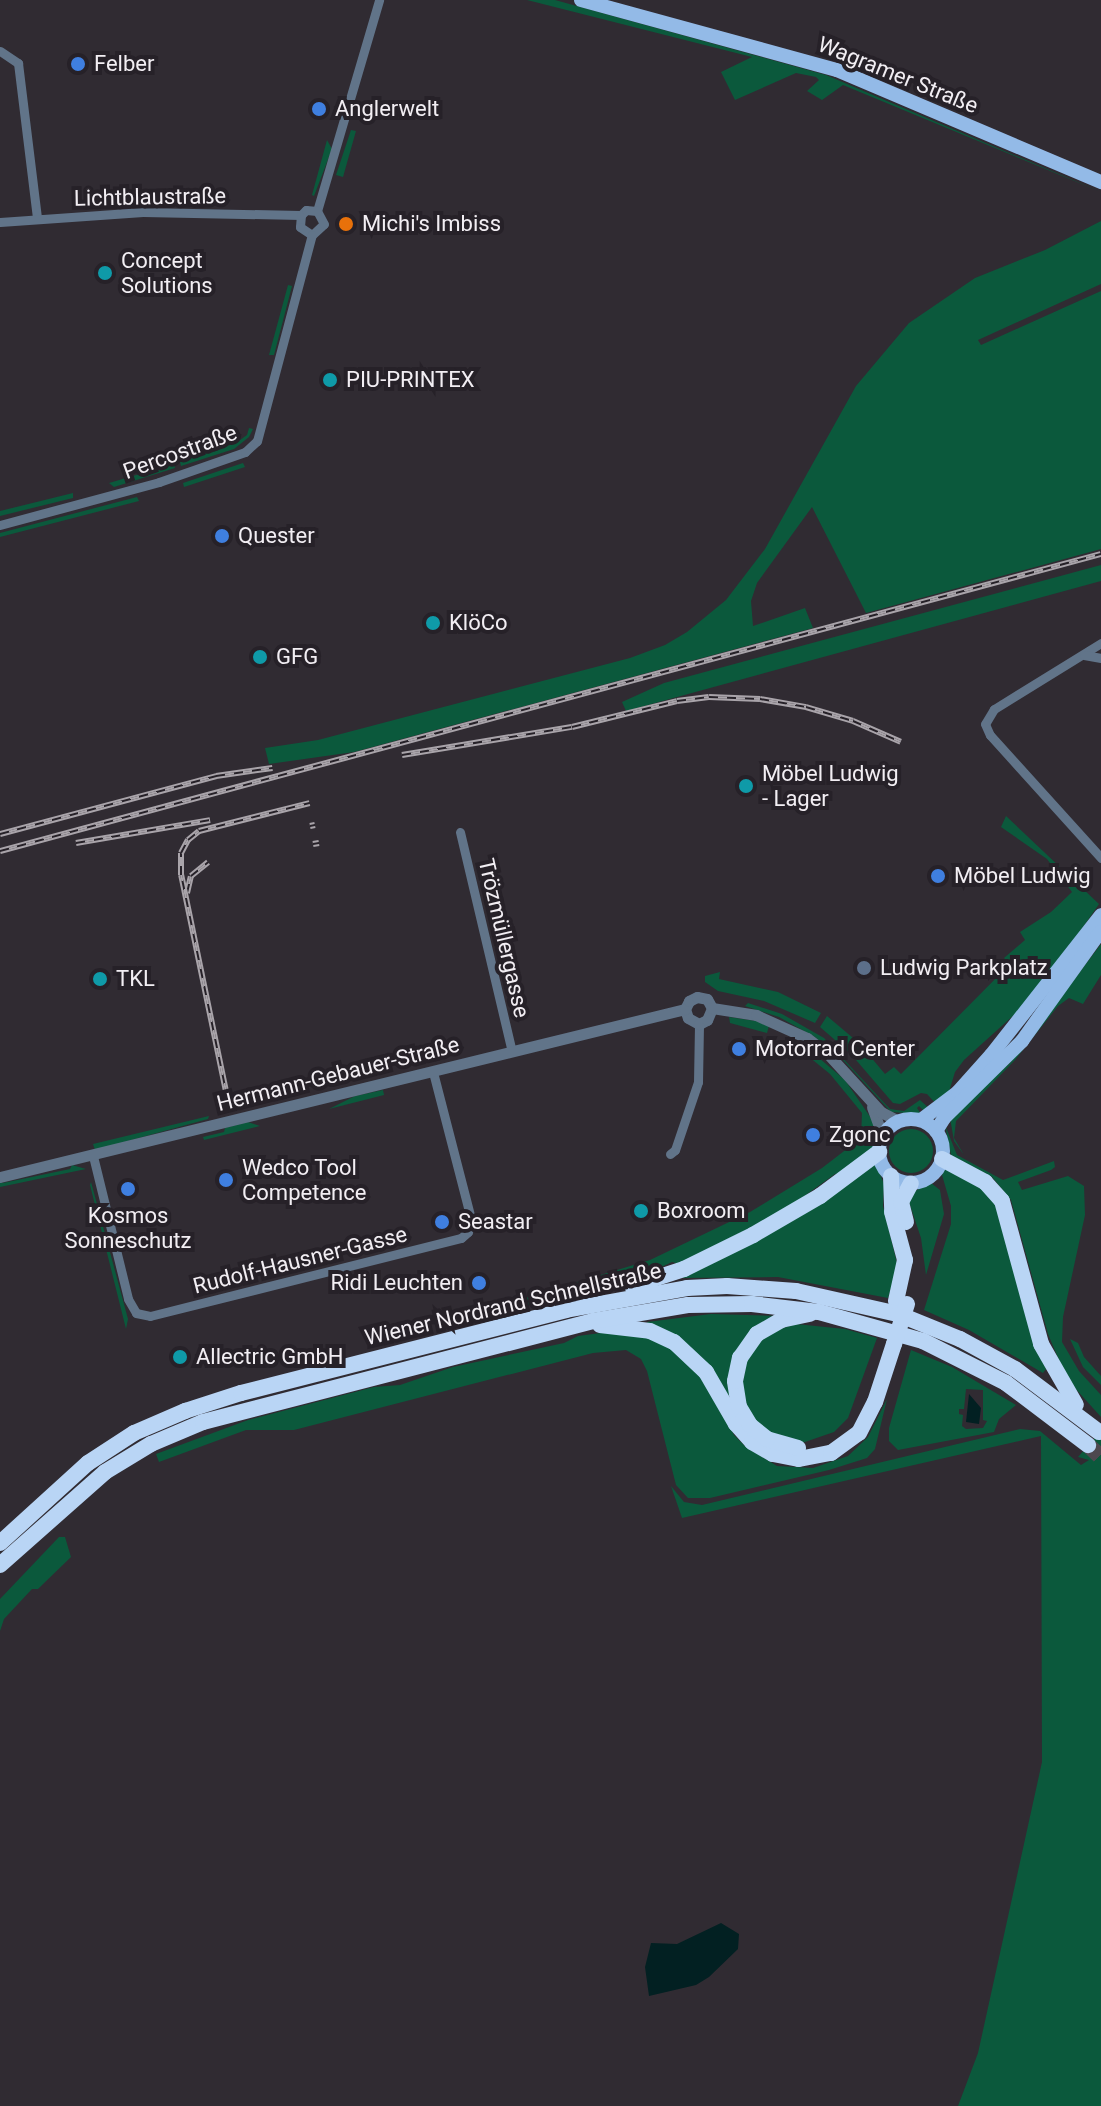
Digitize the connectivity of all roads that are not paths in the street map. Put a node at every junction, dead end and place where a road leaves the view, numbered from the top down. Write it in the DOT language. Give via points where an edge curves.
graph roads {
  1 [pos="379,0"];
  2 [pos="581,0"];
  3 [pos="0,51"];
  4 [pos="1101,182"];
  5 [pos="317,211"];
  6 [pos="301,215"];
  7 [pos="37,217"];
  8 [pos="0,222"];
  9 [pos="312,235"];
  10 [pos="0,525"];
  11 [pos="1101,643"];
  12 [pos="1084,655"];
  13 [pos="1101,658"];
  14 [pos="460,832"];
  15 [pos="1101,858"];
  16 [pos="1101,915"];
  17 [pos="1101,931"];
  18 [pos="712,1008"];
  19 [pos="685,1009"];
  20 [pos="699,1024"];
  21 [pos="512,1052"];
  22 [pos="433,1072"];
  23 [pos="868,1100"];
  24 [pos="921,1120"];
  25 [pos="899,1121"];
  26 [pos="936,1131"];
  27 [pos="881,1145"];
  28 [pos="670,1154"];
  29 [pos="93,1156"];
  30 [pos="942,1159"];
  31 [pos="891,1176"];
  32 [pos="0,1177"];
  33 [pos="911,1183"];
  34 [pos="614,1299"];
  35 [pos="902,1303"];
  36 [pos="819,1312"];
  37 [pos="586,1323"];
  38 [pos="889,1342"];
  39 [pos="1092,1433"];
  40 [pos="0,1543"];
  41 [pos="0,1565"];
  1 -- 5 [label="street"];
  2 -- 4 [label="main road, Wagramer Straße" via="837,70"];
  3 -- 7 [label="street" via="18,63"];
  5 -- 6 [label="street"];
  5 -- 9 [label="street" via="324,224"];
  6 -- 7 [label="street, Lichtblaustraße" via="143,212"];
  6 -- 9 [label="street" via="300,227"];
  7 -- 8 [label="street, Lichtblaustraße"];
  9 -- 10 [label="street, Percostraße" via="257,441 245,452 159,482"];
  11 -- 12 [label="street"];
  12 -- 13 [label="street"];
  12 -- 15 [label="street" via="994,709 985,724"];
  14 -- 21 [label="street, Trözmüllergasse"];
  16 -- 24 [label="main road" via="991,1055 958,1092"];
  17 -- 26 [label="main road" via="1022,1041"];
  18 -- 19 [label="street, Hermann-Gebauer-Straße" via="707,999 697,997"];
  18 -- 20 [label="street" via="711,1017"];
  18 -- 23 [label="street, Hermann-Gebauer-Straße" via="766,1018 807,1038"];
  19 -- 20 [label="street"];
  19 -- 21 [label="street, Hermann-Gebauer-Straße"];
  20 -- 28 [label="street" via="698,1082"];
  21 -- 22 [label="street, Hermann-Gebauer-Straße"];
  22 -- 29 [label="street, Hermann-Gebauer-Straße"];
  22 -- 29 [label="street, Rudolf-Hausner-Gasse" via="471,1219 468,1232 461,1238 150,1316 136,1313 128,1299"];
  23 -- 25 [label="street, Hermann-Gebauer-Straße"];
  23 -- 27 [label="street, Hermann-Gebauer-Straße"];
  24 -- 25 [label="main road"];
  24 -- 26 [label="main road"];
  25 -- 27 [label="main road"];
  26 -- 30 [label="main road"];
  27 -- 31 [label="main road"];
  27 -- 34 [label="highway" via="840,1183 775,1223 684,1269 628,1287"];
  29 -- 32 [label="street, Hermann-Gebauer-Straße"];
  30 -- 33 [label="main road" via="933,1175"];
  30 -- 39 [label="highway" via="985,1182 1002,1201 1044,1353"];
  31 -- 33 [label="main road"];
  31 -- 35 [label="highway" via="892,1212 905,1260"];
  33 -- 35 [label="highway" via="901,1202 915,1260"];
  34 -- 39 [label="highway, Wiener Nordrand Schnellstraße" via="727,1286 865,1304 929,1325 989,1354 1038,1384"];
  34 -- 40 [label="highway, Wiener Nordrand Schnellstraße" via="185,1411 134,1433 88,1463"];
  35 -- 38 [label="highway"];
  36 -- 37 [label="highway, Wiener Nordrand Schnellstraße" via="752,1304 688,1305"];
  36 -- 38 [label="highway" via="765,1328 744,1349 736,1370 735,1389 744,1415 758,1433 780,1445 811,1448 845,1432"];
  36 -- 39 [label="highway, Wiener Nordrand Schnellstraße" via="881,1327 954,1355"];
  37 -- 38 [label="highway" via="637,1329 674,1342 706,1372 752,1442 773,1454 799,1459 831,1453 859,1433 875,1402"];
  37 -- 41 [label="highway, Wiener Nordrand Schnellstraße" via="258,1406 178,1432 105,1472"];
}
